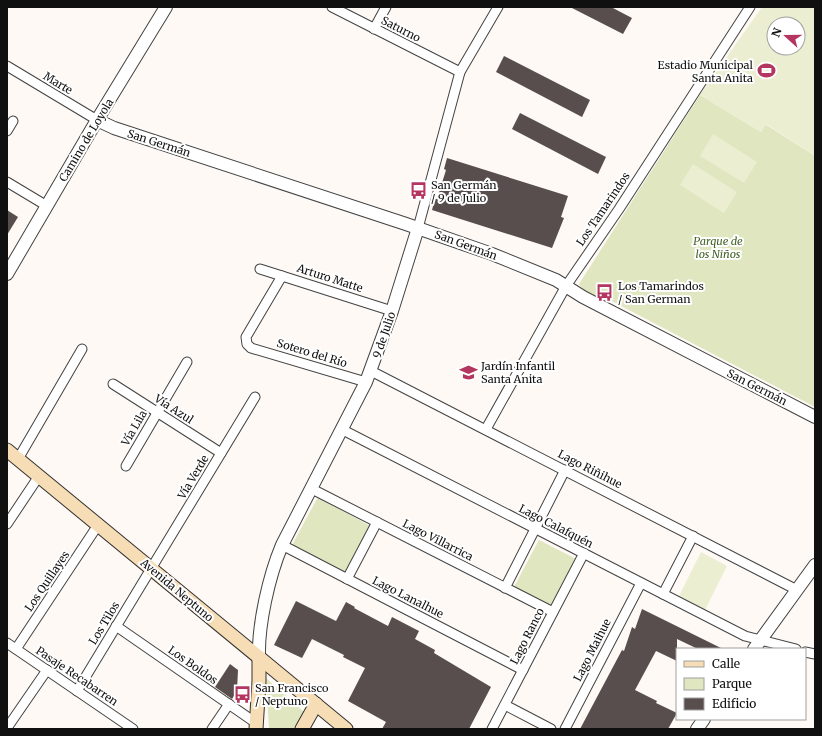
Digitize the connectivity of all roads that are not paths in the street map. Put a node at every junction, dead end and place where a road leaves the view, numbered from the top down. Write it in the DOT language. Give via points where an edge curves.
graph roads {
  1 [pos="166,7"];
  2 [pos="332,7"];
  3 [pos="386,7"];
  4 [pos="498,7"];
  5 [pos="750,7"];
  6 [pos="374,29"];
  7 [pos="7,66"];
  8 [pos="460,72"];
  9 [pos="97,120"];
  10 [pos="13,121"];
  11 [pos="7,131"];
  12 [pos="7,182"];
  13 [pos="47,206"];
  14 [pos="418,228"];
  15 [pos="260,269"];
  16 [pos="7,274"];
  17 [pos="282,276"];
  18 [pos="566,286"];
  19 [pos="392,311"];
  20 [pos="82,349"];
  21 [pos="187,362"];
  22 [pos="371,371"];
  23 [pos="366,382"];
  24 [pos="113,384"];
  25 [pos="255,397"];
  26 [pos="157,412"];
  27 [pos="815,417"];
  28 [pos="486,429"];
  29 [pos="343,430"];
  30 [pos="7,450"];
  31 [pos="221,454"];
  32 [pos="18,459"];
  33 [pos="126,466"];
  34 [pos="565,470"];
  35 [pos="39,476"];
  36 [pos="312,488"];
  37 [pos="376,522"];
  38 [pos="7,524"];
  39 [pos="98,525"];
  40 [pos="535,528"];
  41 [pos="693,536"];
  42 [pos="282,545"];
  43 [pos="584,553"];
  44 [pos="815,565"];
  45 [pos="151,569"];
  46 [pos="347,579"];
  47 [pos="641,583"];
  48 [pos="505,588"];
  49 [pos="797,590"];
  50 [pos="663,594"];
  51 [pos="553,612"];
  52 [pos="116,626"];
  53 [pos="7,643"];
  54 [pos="757,645"];
  55 [pos="786,648"];
  56 [pos="16,649"];
  57 [pos="259,658"];
  58 [pos="47,670"];
  59 [pos="523,670"];
  60 [pos="77,691"];
  61 [pos="229,704"];
  62 [pos="316,704"];
  63 [pos="505,704"];
  64 [pos="256,726"];
  65 [pos="7,728"];
  66 [pos="133,729"];
  67 [pos="212,729"];
  68 [pos="302,729"];
  69 [pos="346,729"];
  70 [pos="492,729"];
  71 [pos="551,729"];
  72 [pos="565,729"];
  1 -- 9 [label="street, Camino de Loyola"];
  2 -- 6 [label="street, Saturno"];
  3 -- 6 [label="street"];
  4 -- 8 [label="street, 9 de Julio"];
  5 -- 18 [label="street, Los Tamarindos"];
  6 -- 8 [label="street, Saturno"];
  7 -- 9 [label="street, Marte"];
  8 -- 14 [label="street, 9 de Julio"];
  9 -- 13 [label="street, Camino de Loyola"];
  9 -- 14 [label="street, San Germán" via="114,128"];
  10 -- 11 [label="street"];
  12 -- 13 [label="street"];
  13 -- 16 [label="street, Camino de Loyola"];
  14 -- 18 [label="street, San Germán" via="492,254"];
  14 -- 19 [label="street, 9 de Julio"];
  15 -- 17 [label="street, Arturo Matte"];
  17 -- 19 [label="street, Arturo Matte"];
  17 -- 23 [label="street, Sotero del Río" via="246,337 247,344 251,348"];
  18 -- 27 [label="street, San Germán"];
  18 -- 28 [label="street, Los Tamarindos"];
  19 -- 22 [label="street, 9 de Julio"];
  20 -- 32 [label="street"];
  21 -- 26 [label="street, Vía Lila"];
  22 -- 23 [label="street, 9 de Julio"];
  22 -- 28 [label="street, Lago Riñihue"];
  23 -- 29 [label="street, 9 de Julio"];
  24 -- 26 [label="street, Vía Azul"];
  25 -- 31 [label="street, Vía Verde"];
  26 -- 31 [label="street, Vía Azul"];
  26 -- 33 [label="street, Vía Lila"];
  28 -- 34 [label="street, Lago Riñihue"];
  29 -- 36 [label="street, 9 de Julio"];
  29 -- 40 [label="street, Lago Calafquén"];
  30 -- 32 [label="main road, Avenida Neptuno"];
  31 -- 45 [label="street, Vía Verde"];
  32 -- 35 [label="main road, Avenida Neptuno"];
  34 -- 40 [label="street"];
  34 -- 41 [label="street, Lago Riñihue"];
  35 -- 38 [label="street"];
  35 -- 39 [label="main road, Avenida Neptuno"];
  36 -- 37 [label="street, Lago Villarrica"];
  36 -- 42 [label="street, 9 de Julio"];
  37 -- 46 [label="street"];
  37 -- 48 [label="street, Lago Villarrica"];
  39 -- 45 [label="main road, Avenida Neptuno"];
  39 -- 56 [label="street, Los Quillayes"];
  40 -- 43 [label="street, Lago Calafquén"];
  40 -- 48 [label="street"];
  41 -- 49 [label="street, Lago Riñihue"];
  41 -- 50 [label="street"];
  42 -- 46 [label="street, Lago Lanalhue"];
  42 -- 57 [label="street, 9 de Julio" via="272,574 260,629"];
  43 -- 47 [label="street, Lago Calafquén"];
  43 -- 51 [label="street, Lago Ranco"];
  44 -- 49 [label="street"];
  45 -- 52 [label="street, Los Tilos"];
  45 -- 57 [label="main road, Avenida Neptuno"];
  46 -- 59 [label="street, Lago Lanalhue"];
  47 -- 50 [label="street, Lago Calafquén"];
  47 -- 72 [label="street, Lago Maihue"];
  48 -- 51 [label="street, Lago Villarrica"];
  49 -- 54 [label="street"];
  50 -- 54 [label="street, Lago Calafquén" via="745,636"];
  51 -- 59 [label="street, Lago Ranco"];
  52 -- 60 [label="street, Los Tilos"];
  52 -- 61 [label="street, Los Boldos"];
  53 -- 56 [label="street, Pasaje Recabarren"];
  54 -- 55 [label="street, Lago Calafquén"];
  56 -- 58 [label="street, Pasaje Recabarren"];
  57 -- 62 [label="main road, Avenida Neptuno"];
  57 -- 64 [label="main road"];
  58 -- 60 [label="street, Pasaje Recabarren"];
  58 -- 65 [label="street"];
  59 -- 63 [label="street, Lago Ranco"];
  60 -- 66 [label="street, Pasaje Recabarren"];
  61 -- 64 [label="street, Los Boldos"];
  61 -- 67 [label="street"];
  62 -- 68 [label="main road"];
  62 -- 69 [label="main road, Avenida Neptuno"];
  63 -- 70 [label="street, Lago Ranco"];
  63 -- 71 [label="street"];
}
